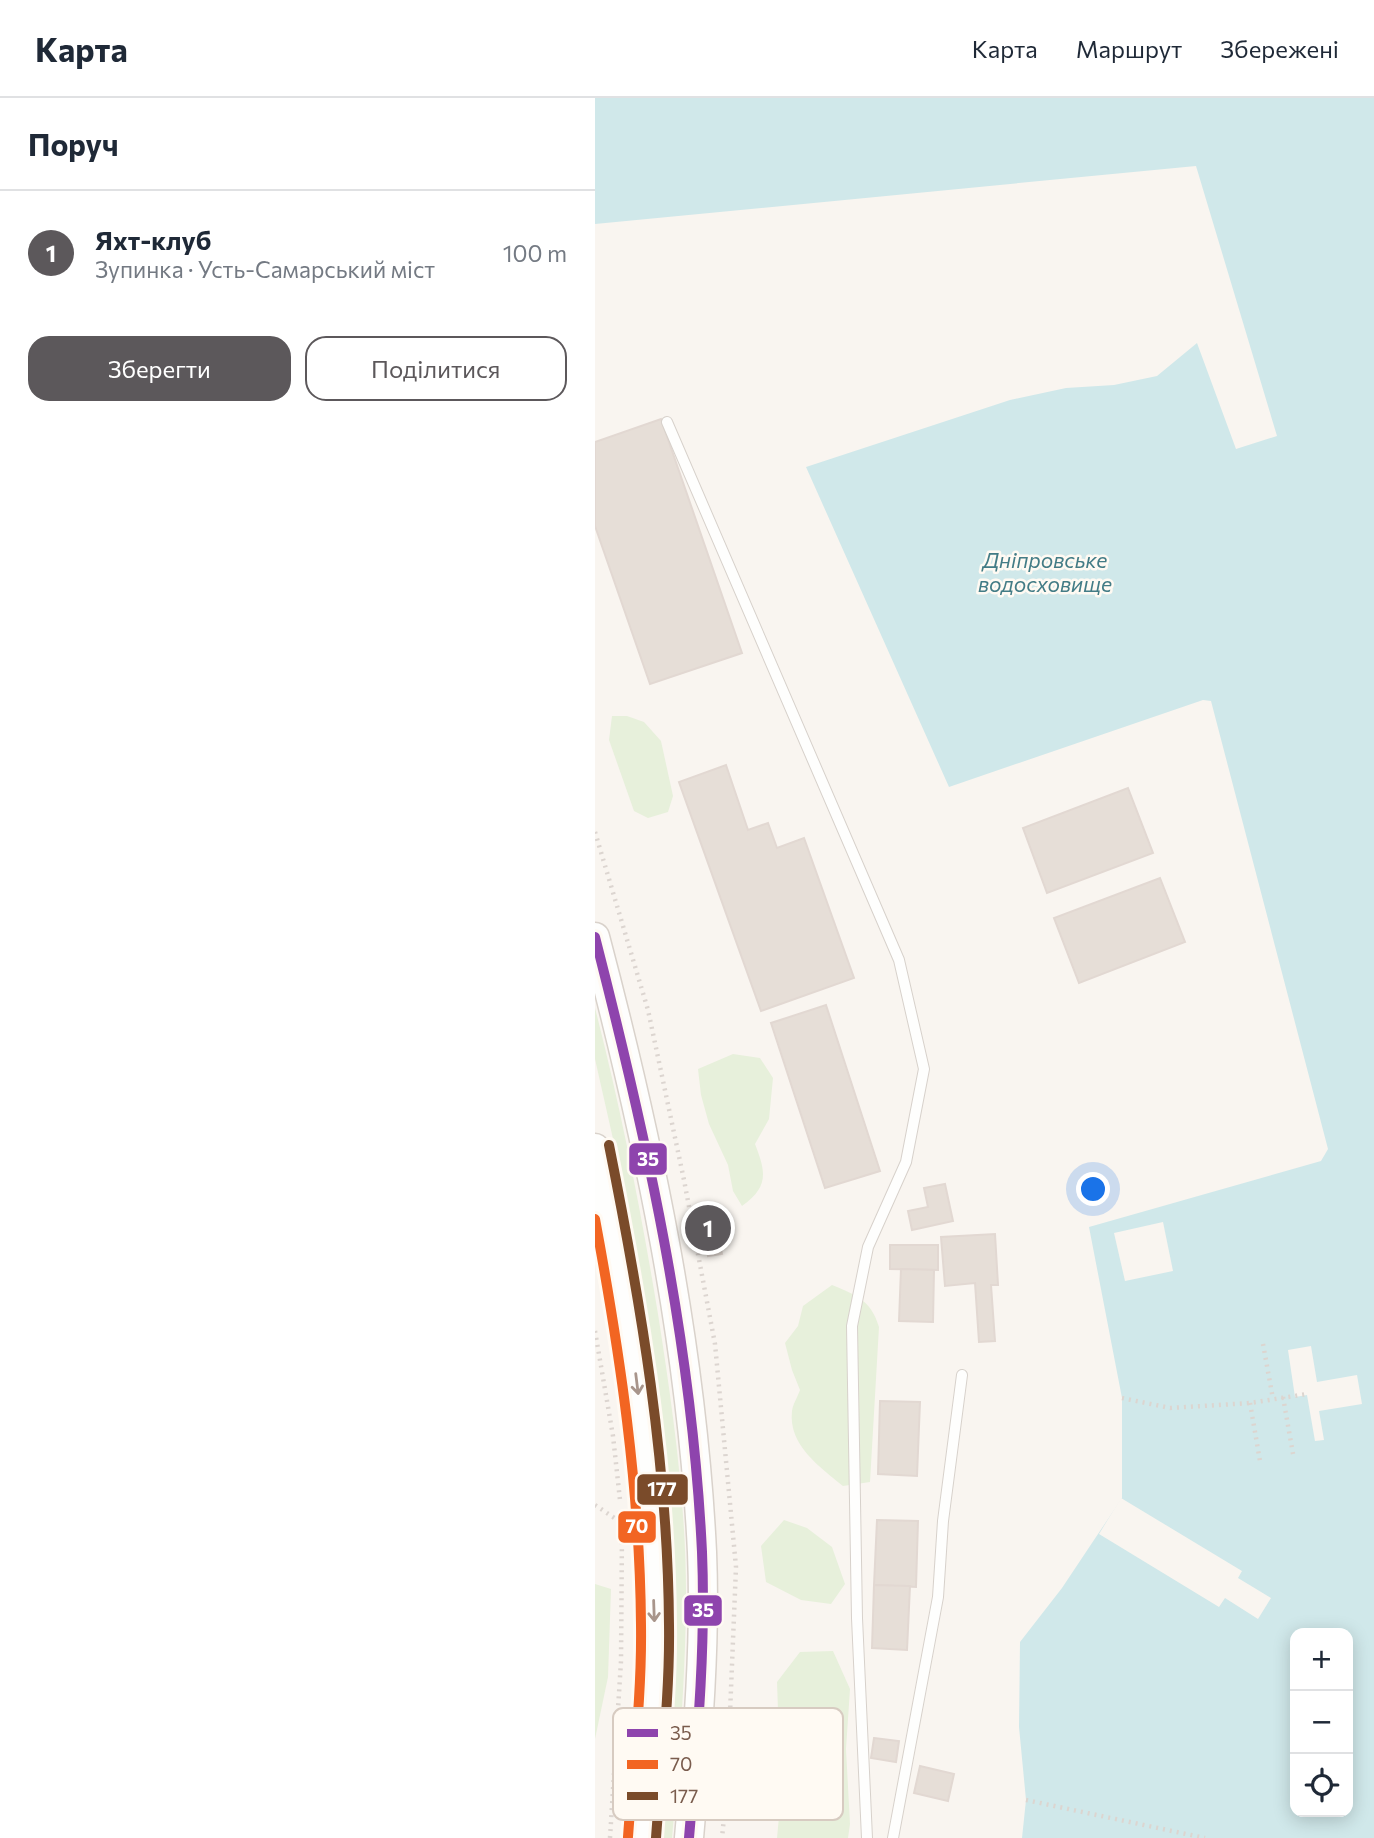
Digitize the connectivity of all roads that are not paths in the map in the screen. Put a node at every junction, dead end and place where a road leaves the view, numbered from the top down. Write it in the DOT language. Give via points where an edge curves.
graph roads {
  1 [pos="667,422"];
  2 [pos="595,937"];
  3 [pos="595,1148"];
  4 [pos="963,1375"];
  5 [pos="650,1708"];
  6 [pos="699,1708"];
  7 [pos="643,1820"];
  8 [pos="691,1820"];
  9 [pos="642,1838"];
  10 [pos="689,1838"];
  11 [pos="867,1838"];
  12 [pos="893,1838"];
  1 -- 11 [label="lane" via="899,960 924,1069 906,1162 868,1247 852,1326 857,1618"];
  2 -- 6 [label="main road" via="624,1046 667,1256 687,1391 702,1554"];
  3 -- 5 [label="main road, one-way" via="630,1332 646,1462 655,1628"];
  4 -- 12 [label="lane" via="943,1521 938,1597"];
  7 -- 9 [label="main road, one-way"];
  8 -- 10 [label="main road"];
}
